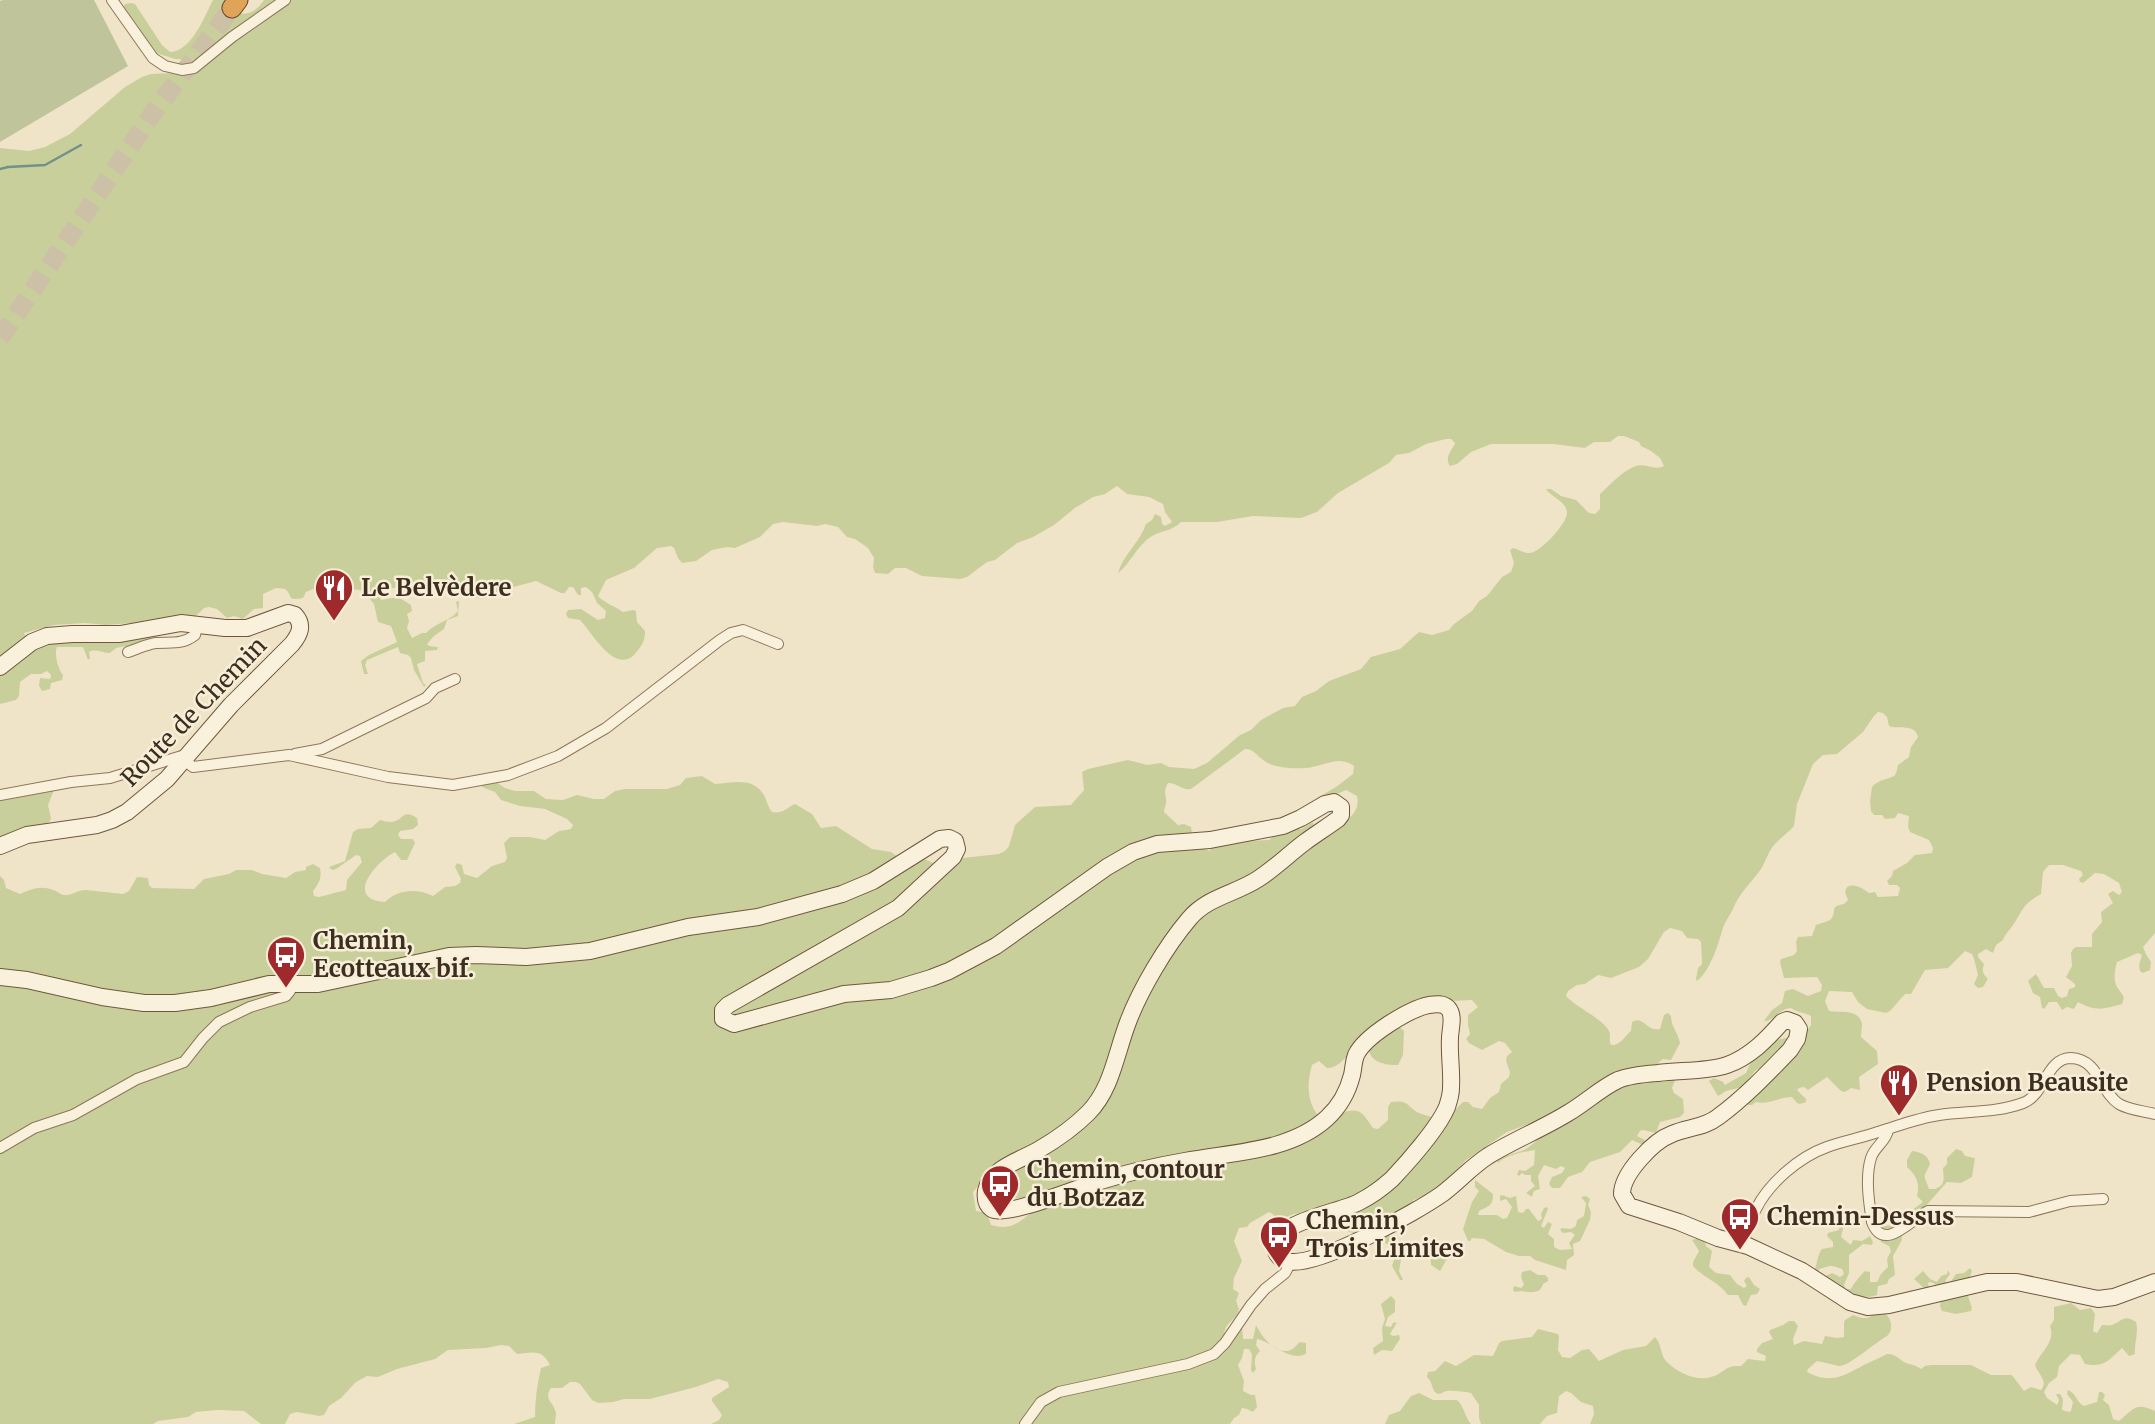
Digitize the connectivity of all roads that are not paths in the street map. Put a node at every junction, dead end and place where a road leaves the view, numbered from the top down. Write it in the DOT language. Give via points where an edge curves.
graph roads {
  1 [pos="112,0"];
  2 [pos="285,0"];
  3 [pos="198,624"];
  4 [pos="778,643"];
  5 [pos="128,652"];
  6 [pos="0,667"];
  7 [pos="455,679"];
  8 [pos="289,755"];
  9 [pos="186,758"];
  10 [pos="0,795"];
  11 [pos="0,846"];
  12 [pos="0,977"];
  13 [pos="291,984"];
  14 [pos="2155,1114"];
  15 [pos="1888,1129"];
  16 [pos="0,1148"];
  17 [pos="2103,1199"];
  18 [pos="1742,1244"];
  19 [pos="1291,1262"];
  20 [pos="2155,1282"];
  21 [pos="1025,1424"];
  1 -- 2 [label="street" via="153,58 182,70 198,65"];
  3 -- 5 [label="street" via="195,635 184,642 155,643"];
  3 -- 6 [label="street, Route de Chemin" via="174,623 120,634 47,636"];
  3 -- 9 [label="street, Route de Chemin" via="247,628 288,612 297,617 301,627 295,640"];
  4 -- 8 [label="street" via="743,630 731,633 606,728 558,755 508,775 453,785 388,777"];
  7 -- 8 [label="street" via="322,749"];
  8 -- 9 [label="street" via="193,767"];
  9 -- 10 [label="street" via="110,778"];
  9 -- 11 [label="street, Route de Chemin" via="120,817 88,827 27,835"];
  12 -- 13 [label="street" via="154,1003"];
  13 -- 16 [label="street" via="286,996 219,1022 184,1062 136,1079 73,1115 34,1128"];
  13 -- 19 [label="street" via="318,984 449,956 526,957 590,951 678,929 751,918 850,891 940,839 955,841 953,857 898,908 728,1005 723,1019 734,1024 844,994 891,990 931,978 996,946 1133,852 1157,844 1274,828 1334,802 1341,807 1338,819 1263,876 1211,901 1189,919 1142,988 1097,1103 1063,1135 1001,1170 986,1192 989,1207 1005,1211 1114,1177 1290,1139 1320,1124 1335,1110 1358,1051 1371,1037 1415,1009 1443,1005 1452,1018 1451,1085 1445,1111 1398,1171 1370,1196 1284,1230 1276,1241 1276,1252"];
  14 -- 15 [label="street" via="2120,1104 2089,1065 2069,1058 2055,1065 2025,1103 1928,1116"];
  15 -- 17 [label="street" via="1871,1156 1869,1170 1872,1222 1881,1234 1900,1231 1928,1211 2029,1212 2070,1201"];
  15 -- 18 [label="street" via="1824,1148 1794,1166 1763,1198"];
  18 -- 19 [label="street" via="1634,1209 1623,1199 1623,1185 1657,1143 1712,1122 1782,1058 1798,1034 1798,1025 1791,1021 1782,1022 1764,1041 1722,1067 1620,1079 1565,1115 1492,1153 1408,1216 1333,1252"];
  18 -- 20 [label="street" via="1796,1268 1850,1302 1868,1307 1987,1282 2023,1283 2098,1299"];
  19 -- 21 [label="street" via="1214,1353 1188,1364 1059,1392 1041,1402"];
}
